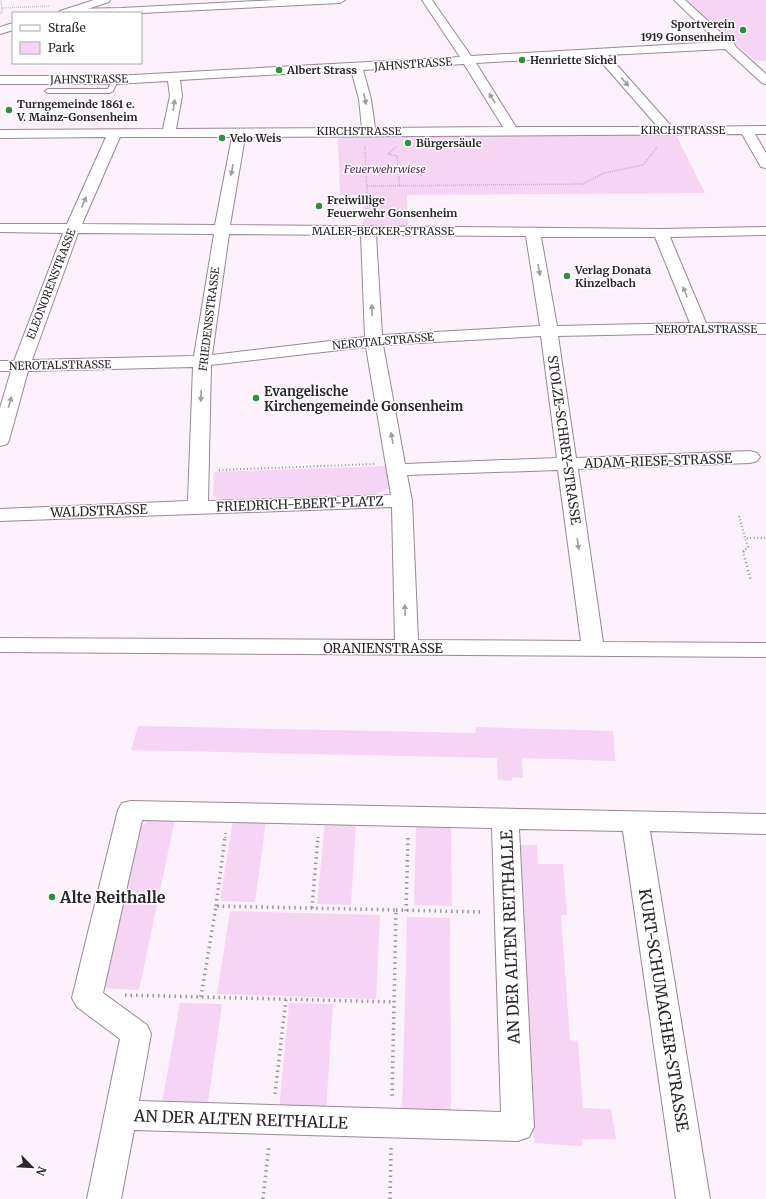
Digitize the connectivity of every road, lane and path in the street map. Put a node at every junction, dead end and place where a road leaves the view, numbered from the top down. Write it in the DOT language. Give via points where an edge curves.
graph roads {
  1 [pos="1,0"];
  2 [pos="106,0"];
  3 [pos="340,0"];
  4 [pos="427,0"];
  5 [pos="679,0"];
  6 [pos="51,4"];
  7 [pos="69,12"];
  8 [pos="91,12"];
  9 [pos="5,13"];
  10 [pos="0,31"];
  11 [pos="730,45"];
  12 [pos="599,53"];
  13 [pos="468,60"];
  14 [pos="356,67"];
  15 [pos="173,77"];
  16 [pos="0,80"];
  17 [pos="115,80"];
  18 [pos="766,80"];
  19 [pos="48,91"];
  20 [pos="668,130"];
  21 [pos="746,130"];
  22 [pos="766,130"];
  23 [pos="368,131"];
  24 [pos="512,131"];
  25 [pos="240,132"];
  26 [pos="115,133"];
  27 [pos="169,133"];
  28 [pos="0,134"];
  29 [pos="365,144"];
  30 [pos="397,146"];
  31 [pos="646,160"];
  32 [pos="766,164"];
  33 [pos="367,186"];
  34 [pos="400,186"];
  35 [pos="368,226"];
  36 [pos="0,228"];
  37 [pos="72,229"];
  38 [pos="222,229"];
  39 [pos="766,231"];
  40 [pos="532,232"];
  41 [pos="661,233"];
  42 [pos="700,328"];
  43 [pos="766,329"];
  44 [pos="549,331"];
  45 [pos="374,341"];
  46 [pos="202,361"];
  47 [pos="0,366"];
  48 [pos="21,366"];
  49 [pos="0,440"];
  50 [pos="750,457"];
  51 [pos="567,464"];
  52 [pos="397,467"];
  53 [pos="199,471"];
  54 [pos="402,501"];
  55 [pos="198,507"];
  56 [pos="0,515"];
  57 [pos="739,516"];
  58 [pos="745,538"];
  59 [pos="766,538"];
  60 [pos="751,580"];
  61 [pos="0,645"];
  62 [pos="406,648"];
  63 [pos="593,649"];
  64 [pos="766,650"];
  65 [pos="229,812"];
  66 [pos="320,814"];
  67 [pos="409,816"];
  68 [pos="505,819"];
  69 [pos="635,820"];
  70 [pos="766,824"];
  71 [pos="216,906"];
  72 [pos="312,908"];
  73 [pos="396,910"];
  74 [pos="406,910"];
  75 [pos="509,913"];
  76 [pos="88,994"];
  77 [pos="201,997"];
  78 [pos="120,1115"];
  79 [pos="104,1199"];
  80 [pos="693,1199"];
  1 -- 9 [label="path"];
  2 -- 7 [label="street"];
  3 -- 8 [label="street"];
  4 -- 13 [label="street"];
  5 -- 11 [label="street"];
  6 -- 9 [label="path"];
  9 -- 10 [label="street"];
  11 -- 12 [label="street, JAHNSTRASSE"];
  11 -- 18 [label="street"];
  12 -- 13 [label="street, JAHNSTRASSE"];
  12 -- 20 [label="street, one-way"];
  13 -- 14 [label="street, JAHNSTRASSE"];
  24 -- 13 [label="street, one-way"];
  14 -- 15 [label="street, JAHNSTRASSE"];
  14 -- 23 [label="street, one-way" via="368,110"];
  15 -- 17 [label="street, JAHNSTRASSE"];
  27 -- 15 [label="street, one-way" via="176,96"];
  16 -- 17 [label="street, JAHNSTRASSE"];
  17 -- 19 [label="lane" via="110,91"];
  20 -- 21 [label="street, KIRCHSTRASSE"];
  20 -- 24 [label="street, KIRCHSTRASSE"];
  21 -- 22 [label="street, KIRCHSTRASSE"];
  21 -- 32 [label="street"];
  23 -- 24 [label="street, KIRCHSTRASSE"];
  23 -- 25 [label="street, KIRCHSTRASSE"];
  25 -- 27 [label="street, KIRCHSTRASSE"];
  25 -- 38 [label="street, FRIEDENSSTRASSE, one-way"];
  26 -- 27 [label="street, KIRCHSTRASSE"];
  26 -- 28 [label="street, KIRCHSTRASSE"];
  37 -- 26 [label="street, ELEONORENSTRASSE, one-way"];
  29 -- 33 [label="path"];
  30 -- 34 [label="path" via="388,154 397,156"];
  31 -- 34 [label="path" via="643,164 609,171 583,184"];
  33 -- 34 [label="path"];
  33 -- 35 [label="path"];
  35 -- 38 [label="street, MALER-BECKER-STRASSE"];
  35 -- 40 [label="street, MALER-BECKER-STRASSE"];
  45 -- 35 [label="street, one-way"];
  36 -- 37 [label="street, MALER-BECKER-STRASSE"];
  37 -- 38 [label="street, MALER-BECKER-STRASSE"];
  37 -- 48 [label="street, ELEONORENSTRASSE"];
  38 -- 46 [label="street, FRIEDENSSTRASSE"];
  39 -- 41 [label="street, MALER-BECKER-STRASSE"];
  40 -- 41 [label="street, MALER-BECKER-STRASSE"];
  40 -- 44 [label="street, STOLZE-SCHREY-STRASSE, one-way"];
  42 -- 41 [label="street, one-way"];
  42 -- 43 [label="street, NEROTALSTRASSE"];
  42 -- 44 [label="street, NEROTALSTRASSE"];
  44 -- 45 [label="street, NEROTALSTRASSE"];
  44 -- 51 [label="street, STOLZE-SCHREY-STRASSE"];
  45 -- 46 [label="street, NEROTALSTRASSE"];
  52 -- 45 [label="street, one-way"];
  46 -- 48 [label="street, NEROTALSTRASSE"];
  46 -- 53 [label="street, FRIEDENSSTRASSE, one-way"];
  47 -- 48 [label="street, NEROTALSTRASSE"];
  49 -- 48 [label="street, ELEONORENSTRASSE, one-way"];
  50 -- 51 [label="street, ADAM-RIESE-STRASSE"];
  51 -- 52 [label="street, ADAM-RIESE-STRASSE"];
  51 -- 63 [label="street, STOLZE-SCHREY-STRASSE, one-way"];
  52 -- 53 [label="path"];
  52 -- 54 [label="street"];
  53 -- 55 [label="street, FRIEDENSSTRASSE"];
  54 -- 55 [label="street, FRIEDRICH-EBERT-PLATZ"];
  62 -- 54 [label="street, one-way"];
  55 -- 56 [label="street, WALDSTRASSE"];
  57 -- 58 [label="path"];
  58 -- 59 [label="path"];
  58 -- 60 [label="path" via="748,547 742,552"];
  61 -- 62 [label="street, ORANIENSTRASSE"];
  62 -- 63 [label="street, ORANIENSTRASSE"];
  63 -- 64 [label="street, ORANIENSTRASSE"];
  65 -- 66 [label="street, AN DER ALTEN REITHALLE"];
  65 -- 71 [label="path"];
  65 -- 76 [label="street, AN DER ALTEN REITHALLE" via="131,810"];
  66 -- 67 [label="street, AN DER ALTEN REITHALLE"];
  66 -- 72 [label="path"];
  67 -- 68 [label="street, AN DER ALTEN REITHALLE"];
  67 -- 74 [label="path"];
  68 -- 69 [label="street"];
  68 -- 75 [label="street, AN DER ALTEN REITHALLE"];
  69 -- 70 [label="street"];
  69 -- 80 [label="street, KURT-SCHUMACHER-STRASSE"];
  71 -- 72 [label="path"];
  71 -- 77 [label="path"];
  72 -- 73 [label="path"];
  73 -- 74 [label="path"];
  73 -- 77 [label="path" via="394,1002"];
  74 -- 75 [label="path"];
  75 -- 78 [label="street, AN DER ALTEN REITHALLE" via="518,1127"];
  76 -- 77 [label="path"];
  76 -- 78 [label="street, AN DER ALTEN REITHALLE" via="87,998 136,1034"];
  78 -- 79 [label="street, AN DER ALTEN REITHALLE"];
}
